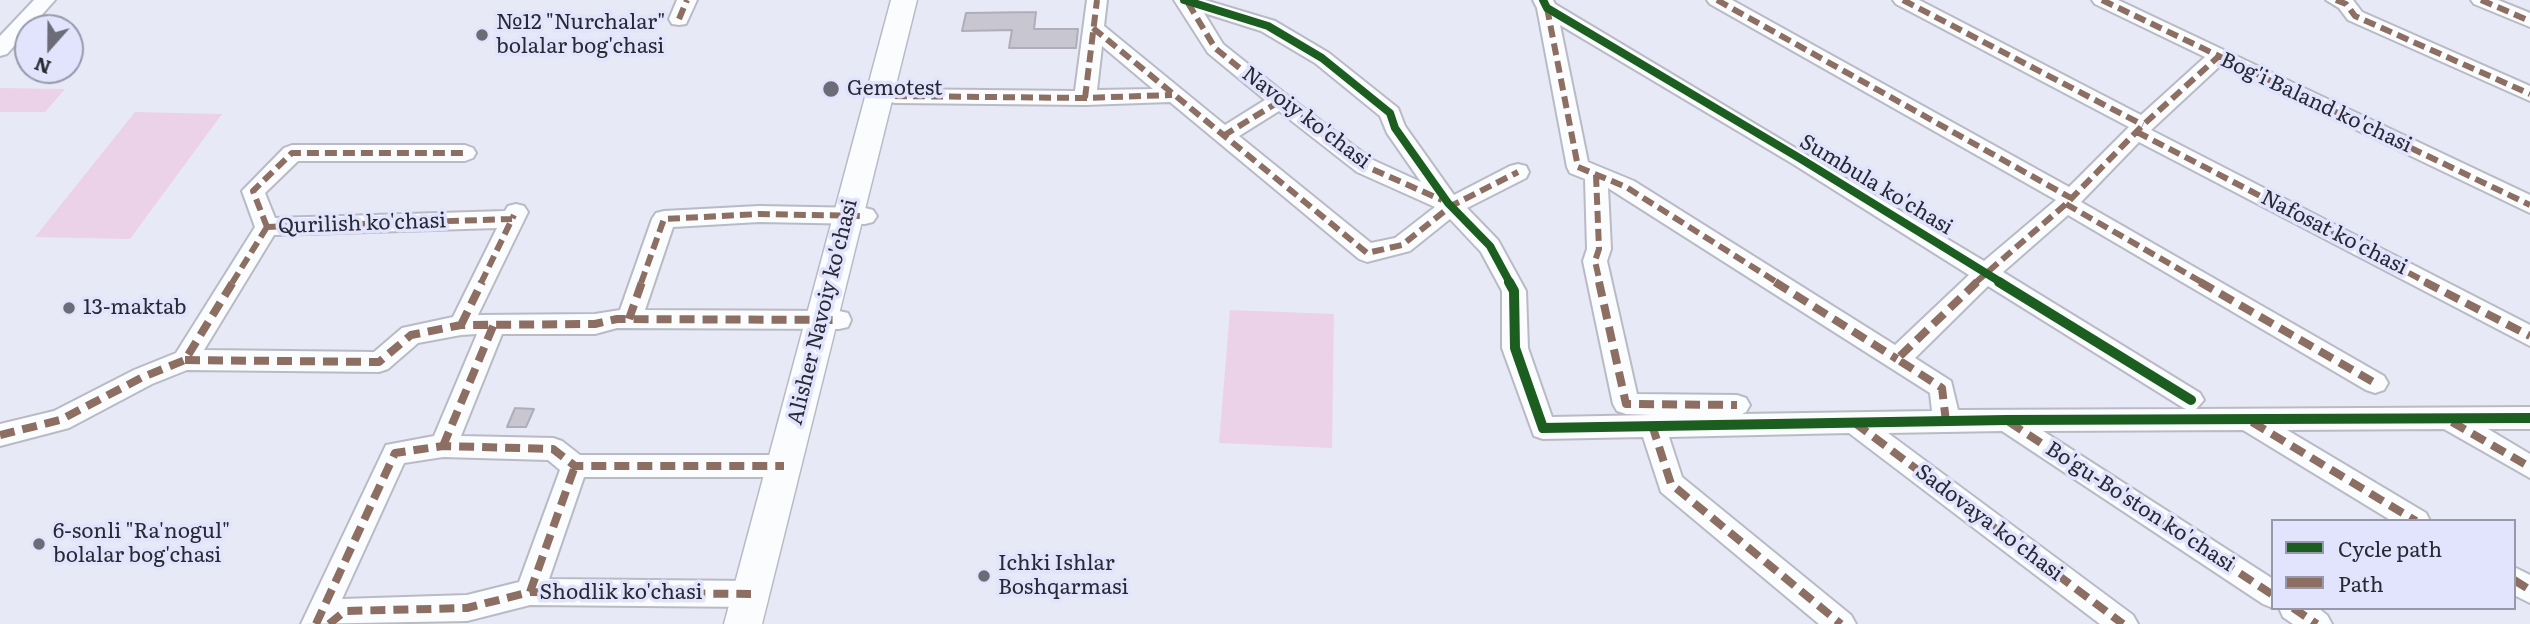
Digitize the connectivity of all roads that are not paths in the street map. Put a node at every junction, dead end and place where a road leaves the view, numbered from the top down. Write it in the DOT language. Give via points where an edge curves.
graph roads {
  1 [pos="45,0"];
  2 [pos="904,0"];
  3 [pos="920,0"];
  4 [pos="1097,0"];
  5 [pos="1717,0"];
  6 [pos="1903,0"];
  7 [pos="2102,0"];
  8 [pos="2336,0"];
  9 [pos="2481,0"];
  10 [pos="1186,1"];
  11 [pos="1545,4"];
  12 [pos="2530,21"];
  13 [pos="1094,28"];
  14 [pos="0,48"];
  15 [pos="2219,56"];
  16 [pos="2530,94"];
  17 [pos="1172,95"];
  18 [pos="895,96"];
  19 [pos="1085,98"];
  20 [pos="1280,101"];
  21 [pos="2140,129"];
  22 [pos="1223,135"];
  23 [pos="465,153"];
  24 [pos="1518,173"];
  25 [pos="1596,174"];
  26 [pos="2069,201"];
  27 [pos="1450,204"];
  28 [pos="2530,205"];
  29 [pos="856,216"];
  30 [pos="267,227"];
  31 [pos="1986,273"];
  32 [pos="629,319"];
  33 [pos="830,320"];
  34 [pos="494,324"];
  35 [pos="461,325"];
  36 [pos="2530,336"];
  37 [pos="1897,359"];
  38 [pos="185,360"];
  39 [pos="2375,383"];
  40 [pos="2191,400"];
  41 [pos="1737,405"];
  42 [pos="2446,418"];
  43 [pos="2530,418"];
  44 [pos="2006,420"];
  45 [pos="2249,420"];
  46 [pos="1946,422"];
  47 [pos="1855,423"];
  48 [pos="1653,425"];
  49 [pos="0,435"];
  50 [pos="443,446"];
  51 [pos="575,466"];
  52 [pos="784,466"];
  53 [pos="2530,467"];
  54 [pos="2413,519"];
  55 [pos="530,592"];
  56 [pos="751,594"];
  57 [pos="2271,594"];
  58 [pos="2296,610"];
  59 [pos="317,624"];
  60 [pos="329,624"];
  61 [pos="743,624"];
  62 [pos="763,624"];
  63 [pos="1841,624"];
  64 [pos="2123,624"];
  65 [pos="2317,624"];
  1 -- 14 [label="street"];
  2 -- 29 [label="main road, Alisher Navoiy ko'chasi"];
  3 -- 18 [label="main road, Alisher Navoiy ko'chasi"];
  4 -- 13 [label="street"];
  5 -- 26 [label="street"];
  6 -- 21 [label="street, Nafosat ko'chasi"];
  7 -- 15 [label="street, Bog'i Baland ko'chasi"];
  8 -- 16 [label="street" via="2355,16"];
  9 -- 12 [label="street"];
  10 -- 20 [label="street, Navoiy ko'chasi" via="1215,48"];
  10 -- 27 [label="street" via="1268,26 1322,58 1390,113 1395,128"];
  11 -- 25 [label="street" via="1578,167"];
  11 -- 31 [label="street, Sumbula ko'chasi"];
  13 -- 17 [label="street"];
  13 -- 19 [label="street"];
  15 -- 21 [label="street"];
  15 -- 28 [label="street, Bog'i Baland ko'chasi"];
  17 -- 19 [label="street"];
  17 -- 22 [label="street"];
  18 -- 19 [label="street"];
  18 -- 29 [label="main road, Alisher Navoiy ko'chasi"];
  20 -- 22 [label="street"];
  20 -- 27 [label="street, Navoiy ko'chasi" via="1365,166"];
  21 -- 26 [label="street"];
  21 -- 36 [label="street, Nafosat ko'chasi"];
  22 -- 27 [label="street" via="1367,253 1402,245"];
  23 -- 30 [label="street, Qurilish ko'chasi" via="292,153 253,191"];
  24 -- 27 [label="street"];
  25 -- 37 [label="street" via="1626,187"];
  25 -- 41 [label="street" via="1599,249 1595,261 1626,404"];
  26 -- 31 [label="street"];
  26 -- 39 [label="street"];
  27 -- 48 [label="street" via="1490,246 1514,291 1515,348 1543,428"];
  29 -- 32 [label="street" via="759,214 664,219"];
  29 -- 33 [label="main road, Alisher Navoiy ko'chasi"];
  30 -- 35 [label="street, Qurilish ko'chasi" via="514,216"];
  30 -- 38 [label="street"];
  31 -- 37 [label="street"];
  31 -- 40 [label="street, Sumbula ko'chasi"];
  32 -- 33 [label="street"];
  32 -- 34 [label="street" via="595,324"];
  33 -- 52 [label="main road, Alisher Navoiy ko'chasi"];
  33 -- 62 [label="main road, Alisher Navoiy ko'chasi"];
  34 -- 35 [label="street"];
  34 -- 50 [label="street"];
  35 -- 38 [label="street" via="411,335 379,362"];
  37 -- 46 [label="street" via="1942,388"];
  38 -- 49 [label="street" via="60,420"];
  42 -- 43 [label="street"];
  42 -- 45 [label="street"];
  42 -- 53 [label="street"];
  44 -- 45 [label="street"];
  44 -- 46 [label="street"];
  44 -- 57 [label="street, Bo'gu-Bo'ston ko'chasi"];
  45 -- 54 [label="street"];
  46 -- 47 [label="street"];
  47 -- 48 [label="street"];
  47 -- 64 [label="street, Sadovaya ko'chasi"];
  48 -- 63 [label="street" via="1671,484"];
  50 -- 51 [label="street" via="553,449"];
  50 -- 59 [label="street" via="396,453"];
  51 -- 52 [label="street"];
  51 -- 55 [label="street"];
  52 -- 56 [label="main road, Alisher Navoiy ko'chasi"];
  55 -- 56 [label="street, Shodlik ko'chasi"];
  55 -- 60 [label="street, Shodlik ko'chasi" via="467,608 345,611"];
  56 -- 61 [label="main road, Alisher Navoiy ko'chasi"];
  58 -- 65 [label="street"];
}
